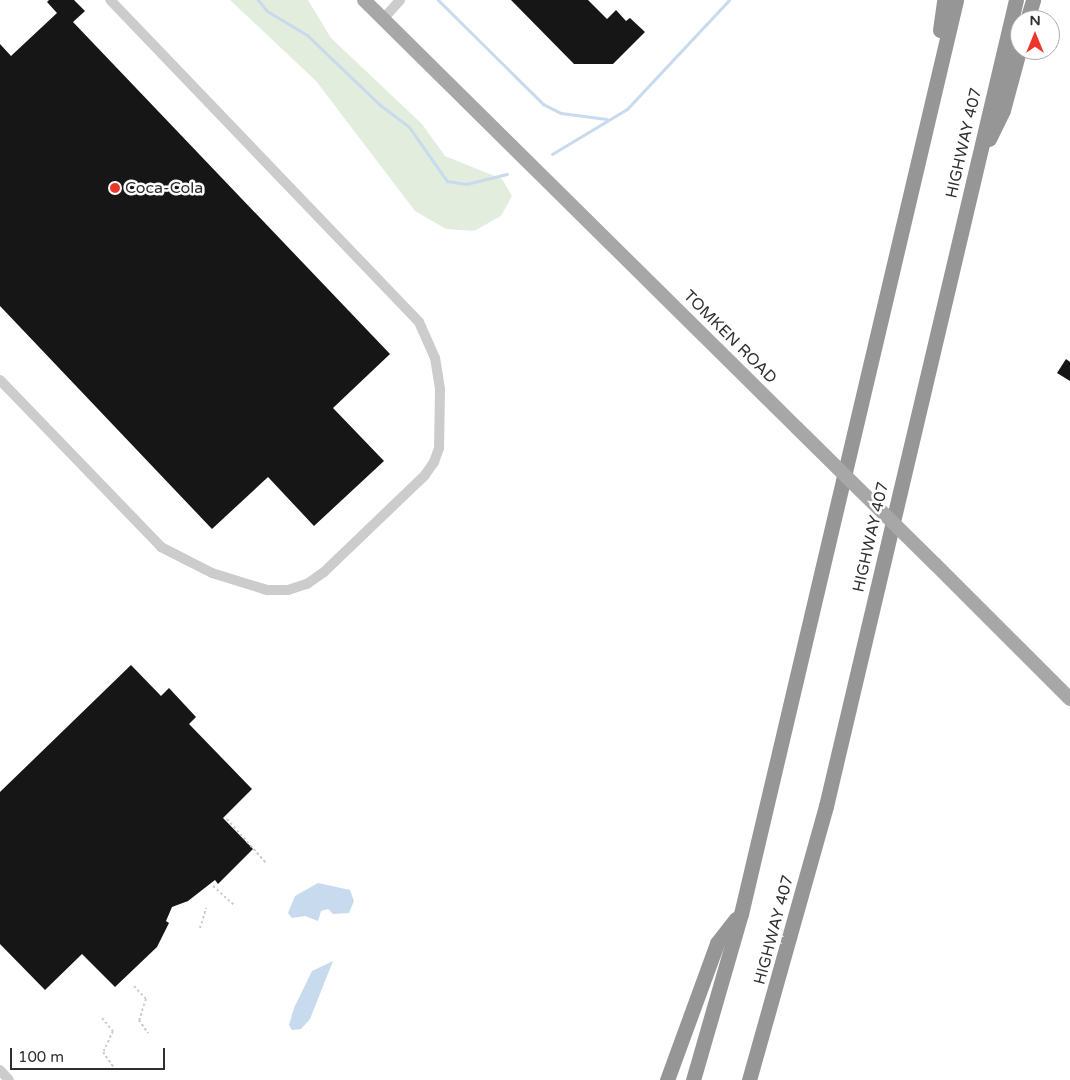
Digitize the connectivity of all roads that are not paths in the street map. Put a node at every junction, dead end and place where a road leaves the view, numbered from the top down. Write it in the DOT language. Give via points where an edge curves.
graph roads {
  1 [pos="110,0"];
  2 [pos="364,0"];
  3 [pos="400,0"];
  4 [pos="944,0"];
  5 [pos="956,0"];
  6 [pos="1016,0"];
  7 [pos="384,18"];
  8 [pos="1016,60"];
  9 [pos="928,116"];
  10 [pos="977,165"];
  11 [pos="0,380"];
  12 [pos="1070,699"];
  13 [pos="740,914"];
  14 [pos="0,1070"];
  15 [pos="9,1080"];
  16 [pos="667,1080"];
  17 [pos="693,1080"];
  18 [pos="749,1080"];
  1 -- 11 [label="street" via="419,322 435,358 440,389 439,448 425,475 324,572 294,588 267,590 212,573 161,547"];
  2 -- 7 [label="main road, TOMKEN ROAD"];
  3 -- 7 [label="street"];
  4 -- 9 [label="highway"];
  5 -- 9 [label="highway"];
  6 -- 10 [label="highway, HIGHWAY 407"];
  7 -- 12 [label="main road, TOMKEN ROAD, bridge"];
  8 -- 10 [label="highway" via="1003,110"];
  9 -- 13 [label="highway"];
  10 -- 18 [label="highway, HIGHWAY 407" via="826,806"];
  13 -- 16 [label="highway" via="717,943"];
  13 -- 17 [label="highway"];
  14 -- 15 [label="street"];
}
